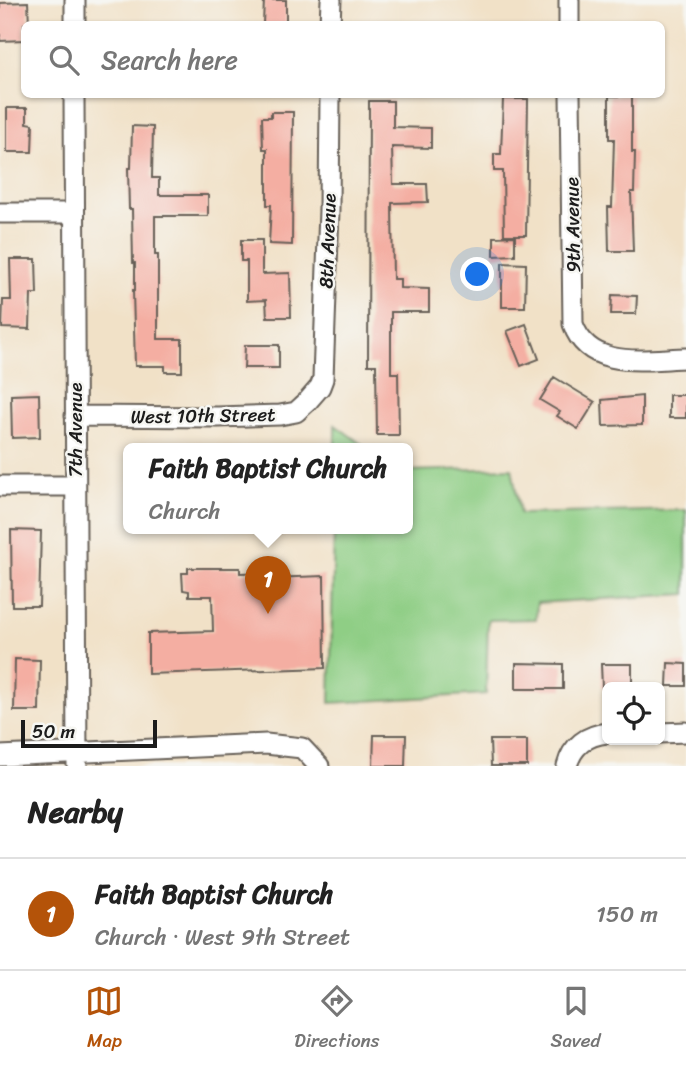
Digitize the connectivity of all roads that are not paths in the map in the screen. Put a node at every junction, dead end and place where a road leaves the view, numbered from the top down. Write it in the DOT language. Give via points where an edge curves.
graph roads {
  1 [pos="75,0"];
  2 [pos="331,0"];
  3 [pos="569,0"];
  4 [pos="75,21"];
  5 [pos="330,21"];
  6 [pos="569,21"];
  7 [pos="74,98"];
  8 [pos="330,98"];
  9 [pos="570,98"];
  10 [pos="0,212"];
  11 [pos="74,213"];
  12 [pos="686,358"];
  13 [pos="320,387"];
  14 [pos="75,416"];
  15 [pos="0,486"];
  16 [pos="75,486"];
  17 [pos="665,733"];
  18 [pos="686,733"];
  19 [pos="602,734"];
  20 [pos="0,755"];
  21 [pos="571,758"];
  22 [pos="77,760"];
  23 [pos="318,763"];
  1 -- 4 [label="street"];
  2 -- 5 [label="street"];
  3 -- 6 [label="street"];
  7 -- 11 [label="street, 7th Avenue"];
  8 -- 13 [label="street, 8th Avenue"];
  9 -- 12 [label="street, 9th Avenue" via="576,333 592,351 605,357"];
  10 -- 11 [label="street"];
  11 -- 14 [label="street, 7th Avenue"];
  13 -- 14 [label="street, West 10th Street" via="296,412 280,415"];
  14 -- 16 [label="street, 7th Avenue"];
  15 -- 16 [label="street"];
  16 -- 22 [label="street, 7th Avenue"];
  17 -- 18 [label="street"];
  19 -- 21 [label="street" via="590,737"];
  20 -- 22 [label="street"];
  22 -- 23 [label="street" via="117,749 266,744 302,748"];
}
